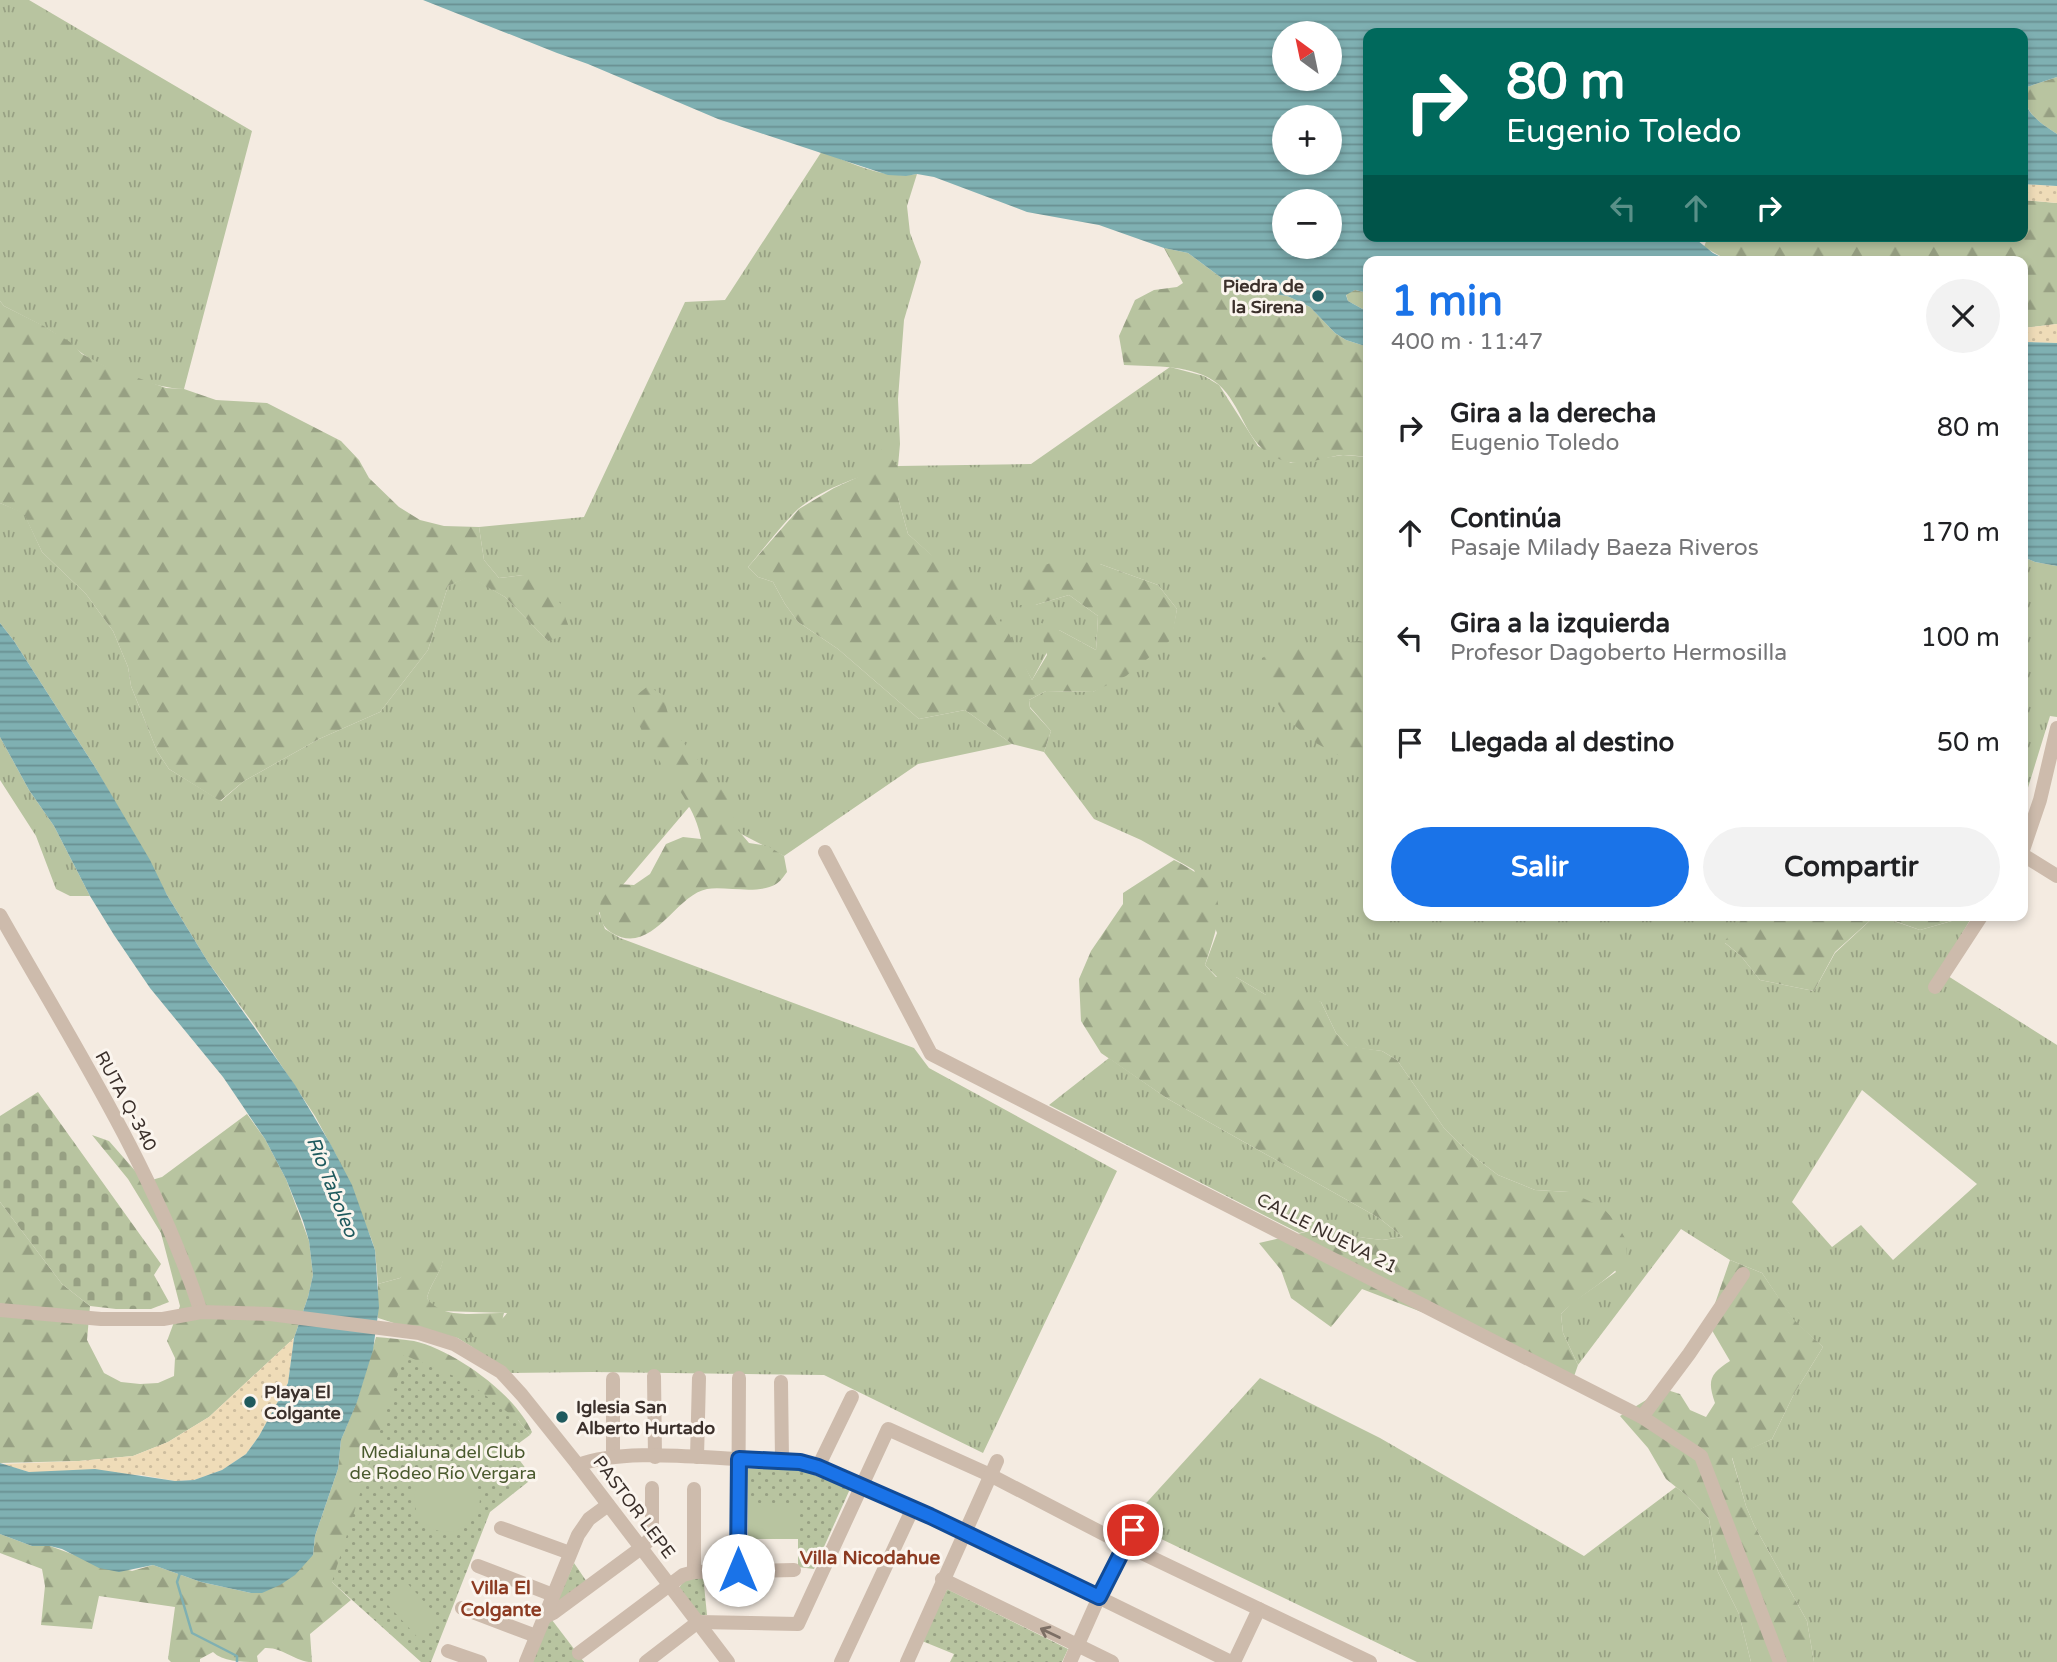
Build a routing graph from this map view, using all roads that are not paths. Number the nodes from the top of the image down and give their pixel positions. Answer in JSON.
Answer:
{"nodes":[{"id":1,"x":2057,"y":728,"type":"edge"},
{"id":2,"x":2028,"y":837,"type":"edge"},
{"id":3,"x":825,"y":852,"type":"dead end"},
{"id":4,"x":2028,"y":856,"type":"edge"},
{"id":5,"x":2057,"y":876,"type":"edge"},
{"id":6,"x":0,"y":915,"type":"edge"},
{"id":7,"x":1978,"y":921,"type":"edge"},
{"id":8,"x":1935,"y":987,"type":"dead end"},
{"id":9,"x":1743,"y":1274,"type":"dead end"},
{"id":10,"x":0,"y":1310,"type":"edge"},
{"id":11,"x":201,"y":1312,"type":"junction"},
{"id":12,"x":654,"y":1376,"type":"dead end"},
{"id":13,"x":699,"y":1378,"type":"dead end"},
{"id":14,"x":739,"y":1378,"type":"dead end"},
{"id":15,"x":613,"y":1379,"type":"dead end"},
{"id":16,"x":781,"y":1382,"type":"dead end"},
{"id":17,"x":852,"y":1397,"type":"dead end"},
{"id":18,"x":1642,"y":1417,"type":"junction"},
{"id":19,"x":613,"y":1457,"type":"junction"},
{"id":20,"x":655,"y":1457,"type":"junction"},
{"id":21,"x":697,"y":1457,"type":"junction"},
{"id":22,"x":739,"y":1459,"type":"junction"},
{"id":23,"x":782,"y":1460,"type":"junction"},
{"id":24,"x":997,"y":1461,"type":"dead end"},
{"id":25,"x":578,"y":1465,"type":"junction"},
{"id":26,"x":818,"y":1467,"type":"junction"},
{"id":27,"x":990,"y":1475,"type":"junction"},
{"id":28,"x":861,"y":1486,"type":"junction"},
{"id":29,"x":652,"y":1488,"type":"dead end"},
{"id":30,"x":694,"y":1489,"type":"dead end"},
{"id":31,"x":608,"y":1505,"type":"junction"},
{"id":32,"x":913,"y":1508,"type":"junction"},
{"id":33,"x":501,"y":1528,"type":"dead end"},
{"id":34,"x":1133,"y":1530,"type":"dead end"},
{"id":35,"x":965,"y":1532,"type":"junction"},
{"id":36,"x":1125,"y":1545,"type":"junction"},
{"id":37,"x":641,"y":1548,"type":"junction"},
{"id":38,"x":570,"y":1553,"type":"junction"},
{"id":39,"x":478,"y":1566,"type":"dead end"},
{"id":40,"x":738,"y":1570,"type":"junction"},
{"id":41,"x":794,"y":1570,"type":"dead end"},
{"id":42,"x":694,"y":1572,"type":"junction"},
{"id":43,"x":942,"y":1580,"type":"junction"},
{"id":44,"x":669,"y":1584,"type":"junction"},
{"id":45,"x":553,"y":1595,"type":"junction"},
{"id":46,"x":1099,"y":1597,"type":"junction"},
{"id":47,"x":462,"y":1608,"type":"dead end"},
{"id":48,"x":1259,"y":1609,"type":"junction"},
{"id":49,"x":543,"y":1618,"type":"junction"},
{"id":50,"x":698,"y":1622,"type":"junction"},
{"id":51,"x":536,"y":1636,"type":"junction"},
{"id":52,"x":1077,"y":1646,"type":"junction"},
{"id":53,"x":448,"y":1651,"type":"dead end"},
{"id":54,"x":579,"y":1653,"type":"dead end"},
{"id":55,"x":480,"y":1662,"type":"edge"},
{"id":56,"x":526,"y":1662,"type":"edge"},
{"id":57,"x":646,"y":1662,"type":"edge"},
{"id":58,"x":728,"y":1662,"type":"edge"},
{"id":59,"x":841,"y":1662,"type":"edge"},
{"id":60,"x":906,"y":1662,"type":"edge"},
{"id":61,"x":1070,"y":1662,"type":"edge"},
{"id":62,"x":1112,"y":1662,"type":"edge"},
{"id":63,"x":1232,"y":1662,"type":"edge"},
{"id":64,"x":1370,"y":1662,"type":"edge"},
{"id":65,"x":1780,"y":1662,"type":"edge"}],
"edges":[{"from":1,"to":2,"type":"street"},
{"from":3,"to":18,"type":"street","name":"CALLE NUEVA 21"},
{"from":4,"to":5,"type":"street"},
{"from":6,"to":11,"type":"street","name":"RUTA Q-340"},
{"from":7,"to":8,"type":"street"},
{"from":9,"to":18,"type":"street"},
{"from":10,"to":11,"type":"street","name":"PASTOR LEPE"},
{"from":11,"to":25,"type":"street","name":"PASTOR LEPE"},
{"from":12,"to":20,"type":"street"},
{"from":13,"to":21,"type":"street"},
{"from":14,"to":22,"type":"street"},
{"from":15,"to":19,"type":"street"},
{"from":16,"to":23,"type":"street"},
{"from":17,"to":26,"type":"street"},
{"from":18,"to":65,"type":"street","name":"CALLE NUEVA 21"},
{"from":19,"to":20,"type":"street"},
{"from":19,"to":25,"type":"street"},
{"from":20,"to":21,"type":"street"},
{"from":21,"to":22,"type":"street"},
{"from":22,"to":23,"type":"street"},
{"from":22,"to":40,"type":"street"},
{"from":23,"to":26,"type":"street"},
{"from":24,"to":27,"type":"street"},
{"from":25,"to":31,"type":"street","name":"PASTOR LEPE"},
{"from":26,"to":28,"type":"street"},
{"from":27,"to":28,"type":"street"},
{"from":27,"to":35,"type":"street"},
{"from":27,"to":36,"type":"street"},
{"from":28,"to":32,"type":"street"},
{"from":28,"to":50,"type":"street"},
{"from":29,"to":37,"type":"street"},
{"from":30,"to":42,"type":"street"},
{"from":31,"to":37,"type":"street","name":"PASTOR LEPE"},
{"from":31,"to":38,"type":"street"},
{"from":32,"to":35,"type":"street"},
{"from":32,"to":59,"type":"street"},
{"from":33,"to":38,"type":"street"},
{"from":34,"to":36,"type":"street"},
{"from":35,"to":43,"type":"street"},
{"from":35,"to":46,"type":"street"},
{"from":36,"to":46,"type":"street"},
{"from":36,"to":48,"type":"street"},
{"from":37,"to":44,"type":"street","name":"PASTOR LEPE"},
{"from":37,"to":49,"type":"street"},
{"from":38,"to":45,"type":"street"},
{"from":39,"to":45,"type":"street"},
{"from":40,"to":41,"type":"street"},
{"from":40,"to":42,"type":"street"},
{"from":42,"to":44,"type":"street"},
{"from":52,"to":43,"type":"street","one_way":true},
{"from":43,"to":60,"type":"street"},
{"from":44,"to":50,"type":"street","name":"PASTOR LEPE"},
{"from":44,"to":54,"type":"street"},
{"from":45,"to":49,"type":"street"},
{"from":46,"to":52,"type":"street"},
{"from":46,"to":63,"type":"street"},
{"from":47,"to":51,"type":"street"},
{"from":48,"to":63,"type":"street"},
{"from":48,"to":64,"type":"street"},
{"from":49,"to":51,"type":"street"},
{"from":50,"to":57,"type":"street"},
{"from":50,"to":58,"type":"street","name":"PASTOR LEPE"},
{"from":51,"to":56,"type":"street"},
{"from":52,"to":61,"type":"street"},
{"from":52,"to":62,"type":"street"},
{"from":53,"to":55,"type":"street"}]}
